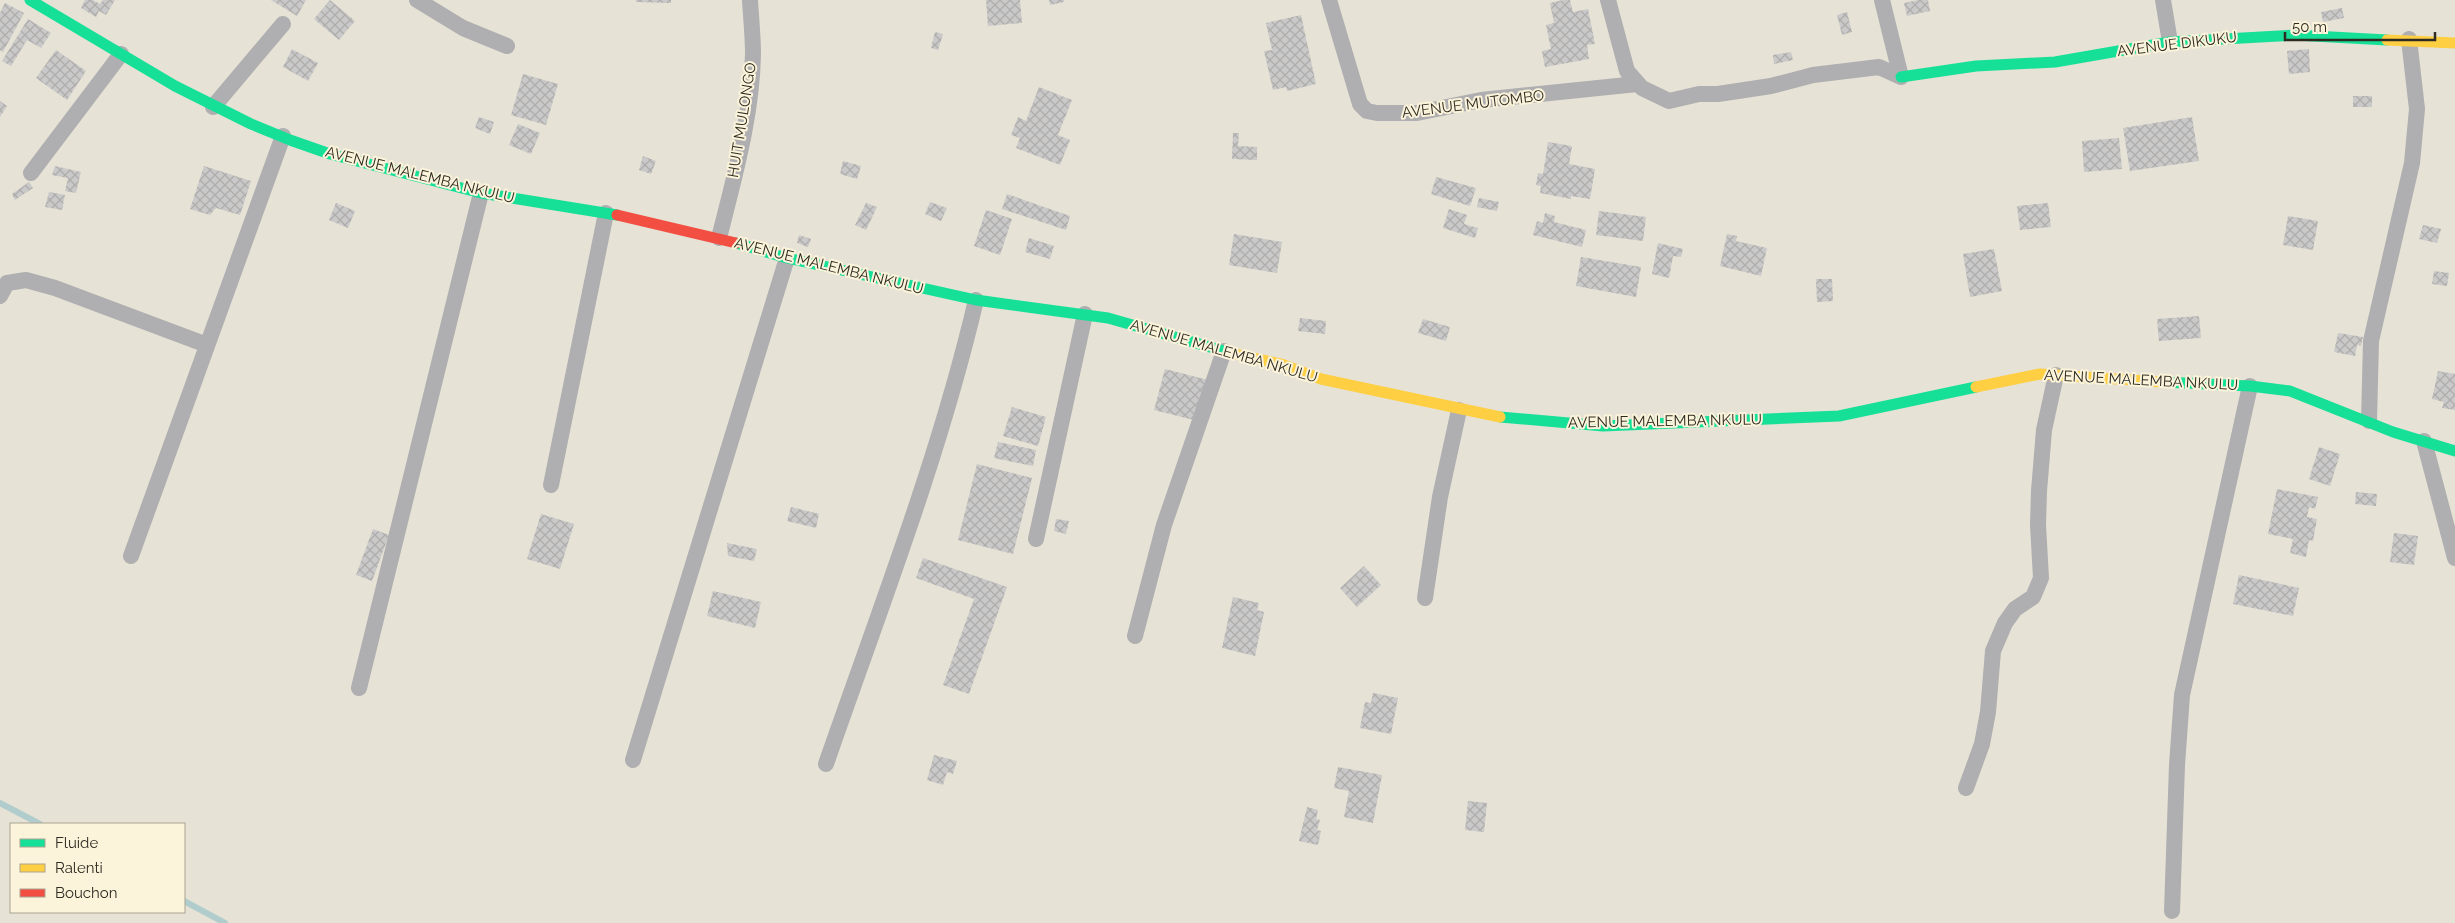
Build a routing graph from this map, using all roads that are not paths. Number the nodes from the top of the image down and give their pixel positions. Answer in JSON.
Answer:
{"nodes":[{"id":1,"x":30,"y":0,"type":"edge"},
{"id":2,"x":417,"y":0,"type":"edge"},
{"id":3,"x":750,"y":0,"type":"edge"},
{"id":4,"x":1329,"y":0,"type":"edge"},
{"id":5,"x":1608,"y":0,"type":"edge"},
{"id":6,"x":1882,"y":0,"type":"edge"},
{"id":7,"x":2163,"y":0,"type":"edge"},
{"id":8,"x":283,"y":24,"type":"dead end"},
{"id":9,"x":2409,"y":39,"type":"junction"},
{"id":10,"x":2170,"y":42,"type":"junction"},
{"id":11,"x":2455,"y":43,"type":"edge"},
{"id":12,"x":507,"y":46,"type":"dead end"},
{"id":13,"x":121,"y":54,"type":"junction"},
{"id":14,"x":1901,"y":77,"type":"junction"},
{"id":15,"x":1637,"y":84,"type":"junction"},
{"id":16,"x":213,"y":107,"type":"junction"},
{"id":17,"x":283,"y":136,"type":"junction"},
{"id":18,"x":31,"y":173,"type":"dead end"},
{"id":19,"x":481,"y":193,"type":"junction"},
{"id":20,"x":606,"y":214,"type":"junction"},
{"id":21,"x":719,"y":238,"type":"junction"},
{"id":22,"x":787,"y":258,"type":"junction"},
{"id":23,"x":0,"y":296,"type":"edge"},
{"id":24,"x":976,"y":300,"type":"junction"},
{"id":25,"x":1085,"y":314,"type":"junction"},
{"id":26,"x":207,"y":345,"type":"junction"},
{"id":27,"x":1224,"y":351,"type":"junction"},
{"id":28,"x":2056,"y":375,"type":"junction"},
{"id":29,"x":2250,"y":386,"type":"junction"},
{"id":30,"x":1459,"y":410,"type":"junction"},
{"id":31,"x":2369,"y":421,"type":"junction"},
{"id":32,"x":2424,"y":440,"type":"junction"},
{"id":33,"x":2455,"y":452,"type":"edge"},
{"id":34,"x":551,"y":485,"type":"dead end"},
{"id":35,"x":1036,"y":539,"type":"dead end"},
{"id":36,"x":131,"y":556,"type":"dead end"},
{"id":37,"x":2455,"y":558,"type":"edge"},
{"id":38,"x":1425,"y":598,"type":"dead end"},
{"id":39,"x":1135,"y":636,"type":"dead end"},
{"id":40,"x":359,"y":688,"type":"dead end"},
{"id":41,"x":633,"y":760,"type":"dead end"},
{"id":42,"x":826,"y":764,"type":"dead end"},
{"id":43,"x":1966,"y":788,"type":"dead end"},
{"id":44,"x":2172,"y":911,"type":"dead end"}],
"edges":[{"from":1,"to":13,"type":"street","name":"AVENUE MALEMBA NKULU"},
{"from":2,"to":12,"type":"street"},
{"from":3,"to":21,"type":"street","name":"HUIT MULONGO"},
{"from":4,"to":15,"type":"street","name":"AVENUE MUTOMBO"},
{"from":5,"to":15,"type":"street"},
{"from":6,"to":14,"type":"street"},
{"from":7,"to":10,"type":"street"},
{"from":8,"to":16,"type":"street"},
{"from":9,"to":10,"type":"street","name":"AVENUE DIKUKU"},
{"from":9,"to":11,"type":"street","name":"AVENUE DIKUKU"},
{"from":9,"to":31,"type":"street"},
{"from":10,"to":14,"type":"street","name":"AVENUE DIKUKU"},
{"from":13,"to":16,"type":"street","name":"AVENUE MALEMBA NKULU"},
{"from":13,"to":18,"type":"street"},
{"from":14,"to":15,"type":"street"},
{"from":16,"to":17,"type":"street","name":"AVENUE MALEMBA NKULU"},
{"from":17,"to":19,"type":"street","name":"AVENUE MALEMBA NKULU"},
{"from":17,"to":26,"type":"street"},
{"from":19,"to":20,"type":"street","name":"AVENUE MALEMBA NKULU"},
{"from":19,"to":40,"type":"street"},
{"from":20,"to":21,"type":"street","name":"AVENUE MALEMBA NKULU"},
{"from":20,"to":34,"type":"street"},
{"from":21,"to":22,"type":"street","name":"AVENUE MALEMBA NKULU"},
{"from":22,"to":24,"type":"street","name":"AVENUE MALEMBA NKULU"},
{"from":22,"to":41,"type":"street"},
{"from":23,"to":26,"type":"street"},
{"from":24,"to":25,"type":"street","name":"AVENUE MALEMBA NKULU"},
{"from":24,"to":42,"type":"street"},
{"from":25,"to":27,"type":"street","name":"AVENUE MALEMBA NKULU"},
{"from":25,"to":35,"type":"street"},
{"from":26,"to":36,"type":"street"},
{"from":27,"to":30,"type":"street","name":"AVENUE MALEMBA NKULU"},
{"from":27,"to":39,"type":"street"},
{"from":28,"to":29,"type":"street","name":"AVENUE MALEMBA NKULU"},
{"from":28,"to":30,"type":"street","name":"AVENUE MALEMBA NKULU"},
{"from":28,"to":43,"type":"street"},
{"from":29,"to":31,"type":"street","name":"AVENUE MALEMBA NKULU"},
{"from":29,"to":44,"type":"street"},
{"from":30,"to":38,"type":"street"},
{"from":31,"to":32,"type":"street","name":"AVENUE MALEMBA NKULU"},
{"from":32,"to":33,"type":"street","name":"AVENUE MALEMBA NKULU"},
{"from":32,"to":37,"type":"street"}]}
